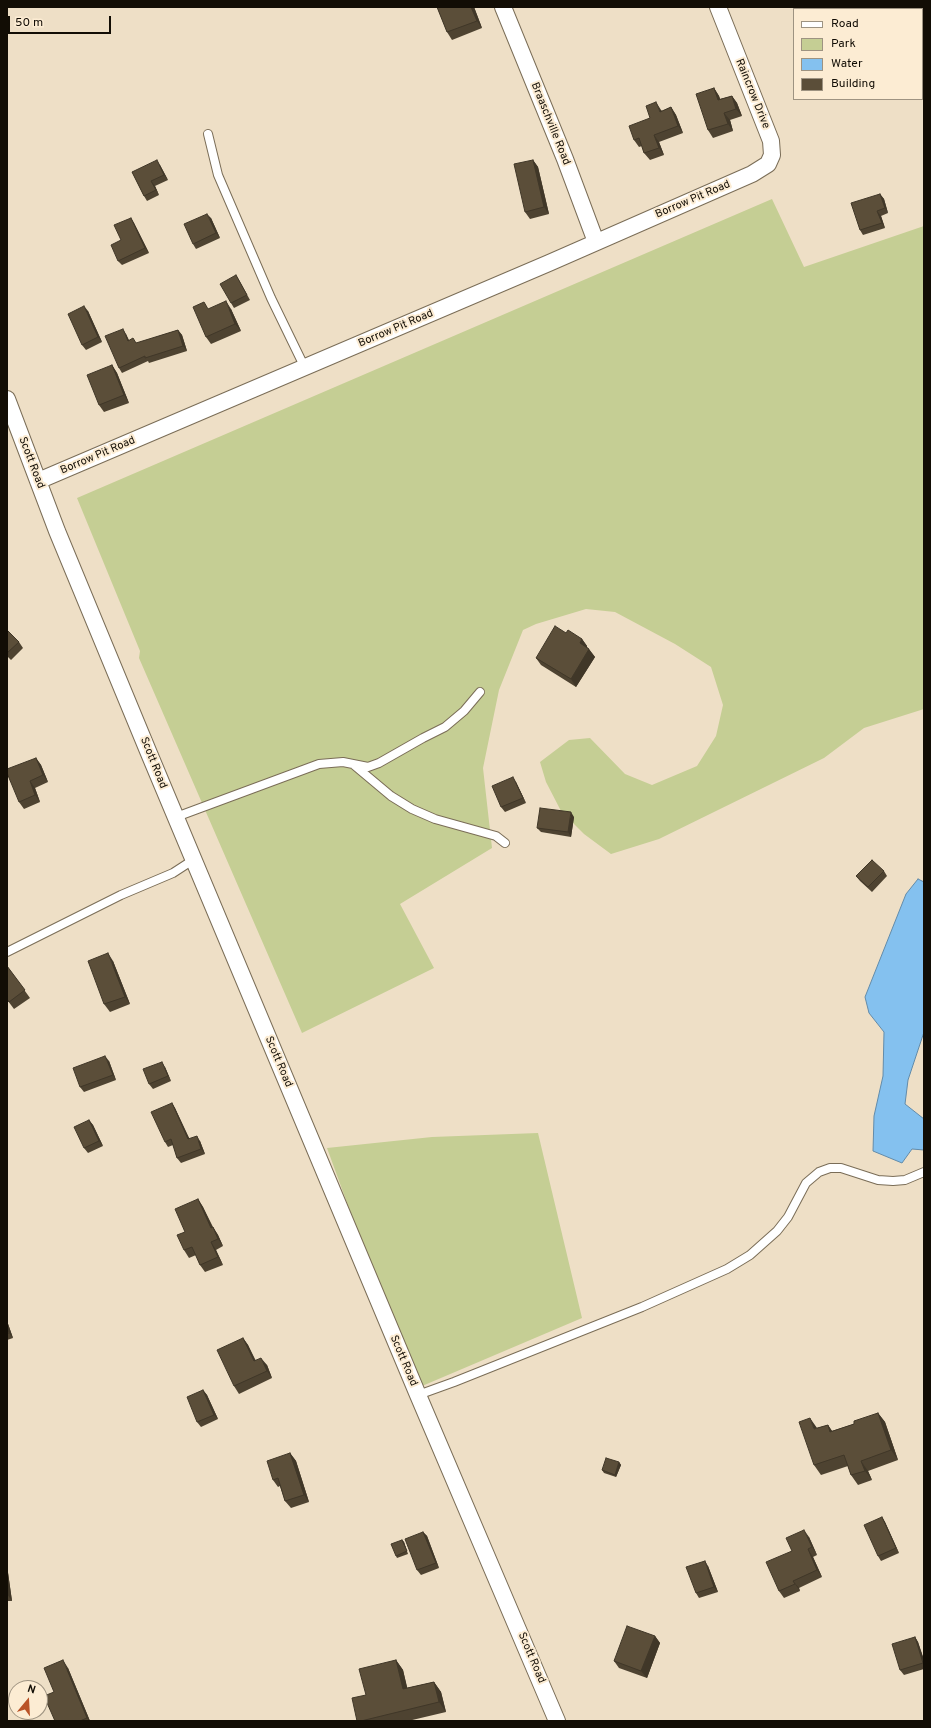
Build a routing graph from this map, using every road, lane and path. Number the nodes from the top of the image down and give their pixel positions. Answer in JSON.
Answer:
{"nodes":[{"id":1,"x":503,"y":7,"type":"edge"},
{"id":2,"x":718,"y":7,"type":"edge"},
{"id":3,"x":208,"y":134,"type":"dead end"},
{"id":4,"x":752,"y":174,"type":"joint"},
{"id":5,"x":596,"y":242,"type":"junction"},
{"id":6,"x":305,"y":368,"type":"junction"},
{"id":7,"x":7,"y":399,"type":"edge"},
{"id":8,"x":38,"y":481,"type":"junction"},
{"id":9,"x":480,"y":692,"type":"dead end"},
{"id":10,"x":353,"y":765,"type":"junction"},
{"id":11,"x":176,"y":817,"type":"junction"},
{"id":12,"x":505,"y":843,"type":"dead end"},
{"id":13,"x":193,"y":860,"type":"junction"},
{"id":14,"x":7,"y":952,"type":"edge"},
{"id":15,"x":924,"y":1172,"type":"edge"},
{"id":16,"x":418,"y":1395,"type":"junction"},
{"id":17,"x":557,"y":1721,"type":"edge"}],
"edges":[{"from":1,"to":5,"type":"street","name":"Braaschville Road"},
{"from":2,"to":4,"type":"street","name":"Raincrow Drive"},
{"from":3,"to":6,"type":"lane"},
{"from":4,"to":5,"type":"street","name":"Borrow Pit Road"},
{"from":5,"to":6,"type":"street","name":"Borrow Pit Road"},
{"from":6,"to":8,"type":"street","name":"Borrow Pit Road"},
{"from":7,"to":8,"type":"street","name":"Scott Road"},
{"from":8,"to":11,"type":"street","name":"Scott Road"},
{"from":9,"to":10,"type":"lane"},
{"from":10,"to":11,"type":"lane"},
{"from":10,"to":12,"type":"lane"},
{"from":11,"to":13,"type":"street","name":"Scott Road"},
{"from":13,"to":14,"type":"lane"},
{"from":13,"to":16,"type":"street","name":"Scott Road"},
{"from":15,"to":16,"type":"lane"},
{"from":16,"to":17,"type":"street","name":"Scott Road"}]}
